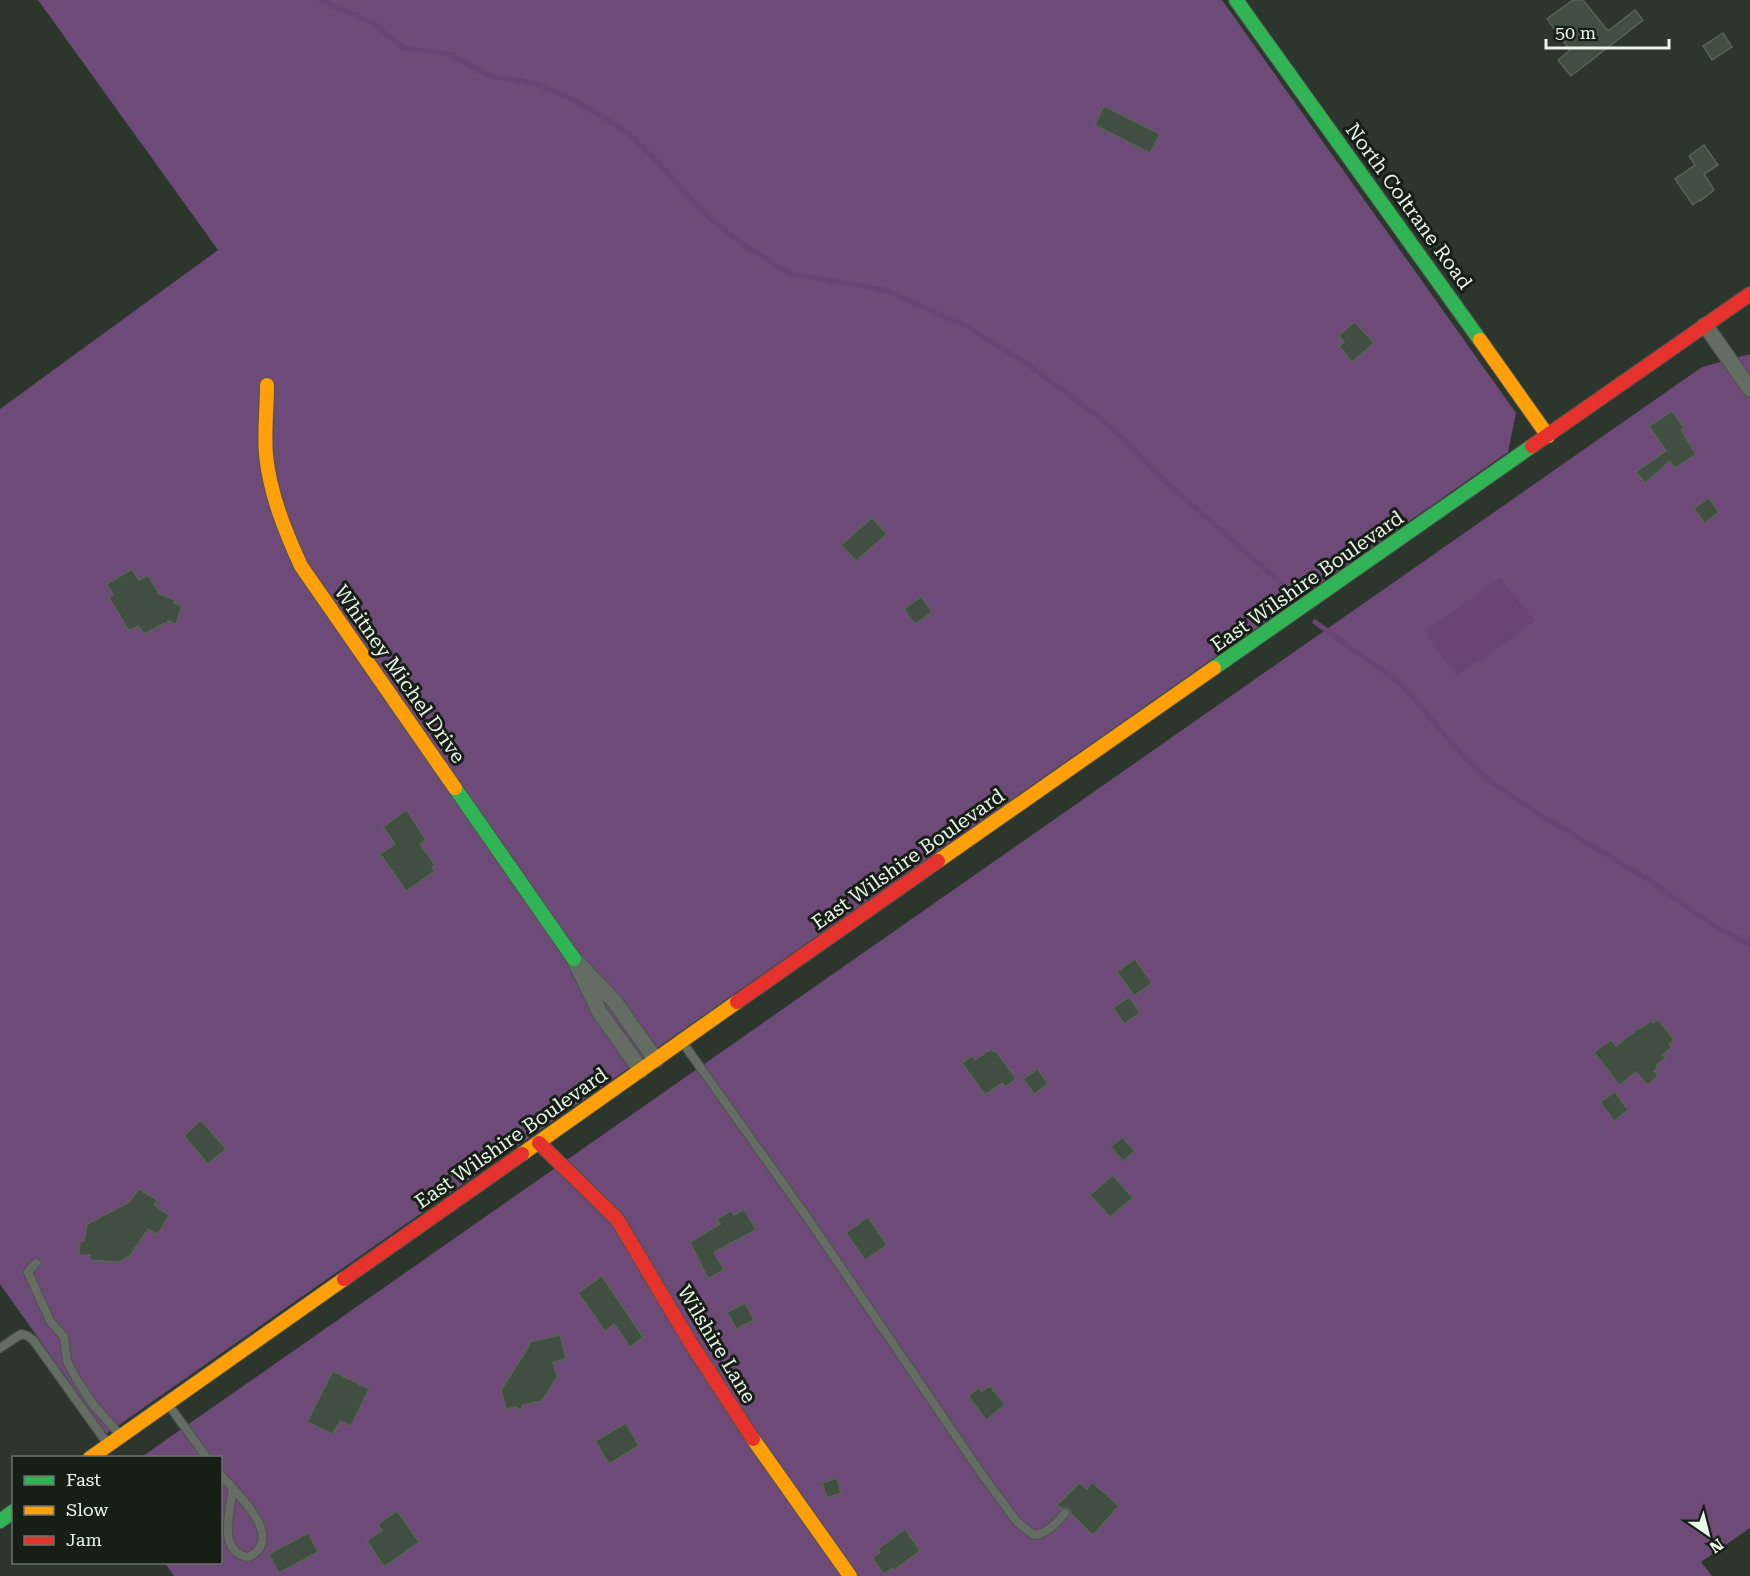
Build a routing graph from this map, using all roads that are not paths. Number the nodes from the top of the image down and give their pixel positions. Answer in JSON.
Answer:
{"nodes":[{"id":1,"x":1236,"y":0,"type":"edge"},
{"id":2,"x":1750,"y":294,"type":"edge"},
{"id":3,"x":1705,"y":325,"type":"junction"},
{"id":4,"x":267,"y":385,"type":"dead end"},
{"id":5,"x":1750,"y":389,"type":"edge"},
{"id":6,"x":1548,"y":436,"type":"junction"},
{"id":7,"x":574,"y":959,"type":"junction"},
{"id":8,"x":682,"y":1042,"type":"junction"},
{"id":9,"x":656,"y":1060,"type":"junction"},
{"id":10,"x":641,"y":1070,"type":"junction"},
{"id":11,"x":539,"y":1143,"type":"junction"},
{"id":12,"x":36,"y":1263,"type":"dead end"},
{"id":13,"x":0,"y":1348,"type":"edge"},
{"id":14,"x":167,"y":1403,"type":"junction"},
{"id":15,"x":121,"y":1436,"type":"junction"},
{"id":16,"x":108,"y":1445,"type":"junction"},
{"id":17,"x":93,"y":1456,"type":"edge"},
{"id":18,"x":206,"y":1456,"type":"edge"},
{"id":19,"x":222,"y":1476,"type":"edge"},
{"id":20,"x":232,"y":1489,"type":"junction"},
{"id":21,"x":1065,"y":1513,"type":"dead end"},
{"id":22,"x":850,"y":1576,"type":"edge"}],
"edges":[{"from":1,"to":6,"type":"street","name":"North Coltrane Road"},
{"from":2,"to":3,"type":"street","name":"East Wilshire Boulevard"},
{"from":3,"to":5,"type":"street"},
{"from":3,"to":6,"type":"street","name":"East Wilshire Boulevard"},
{"from":4,"to":7,"type":"street","name":"Whitney Michel Drive"},
{"from":6,"to":8,"type":"street","name":"East Wilshire Boulevard"},
{"from":7,"to":9,"type":"street","name":"Whitney Michel Drive"},
{"from":7,"to":10,"type":"street","name":"Whitney Michel Drive"},
{"from":8,"to":9,"type":"street","name":"East Wilshire Boulevard"},
{"from":8,"to":21,"type":"lane"},
{"from":9,"to":10,"type":"street","name":"East Wilshire Boulevard"},
{"from":10,"to":11,"type":"street","name":"East Wilshire Boulevard"},
{"from":11,"to":14,"type":"street","name":"East Wilshire Boulevard"},
{"from":11,"to":22,"type":"street","name":"Wilshire Lane"},
{"from":12,"to":15,"type":"lane"},
{"from":13,"to":16,"type":"lane"},
{"from":14,"to":15,"type":"street","name":"East Wilshire Boulevard"},
{"from":14,"to":18,"type":"lane"},
{"from":15,"to":16,"type":"street","name":"East Wilshire Boulevard"},
{"from":16,"to":17,"type":"street","name":"East Wilshire Boulevard"},
{"from":19,"to":20,"type":"lane"},
{"from":20,"to":20,"type":"lane"}]}
